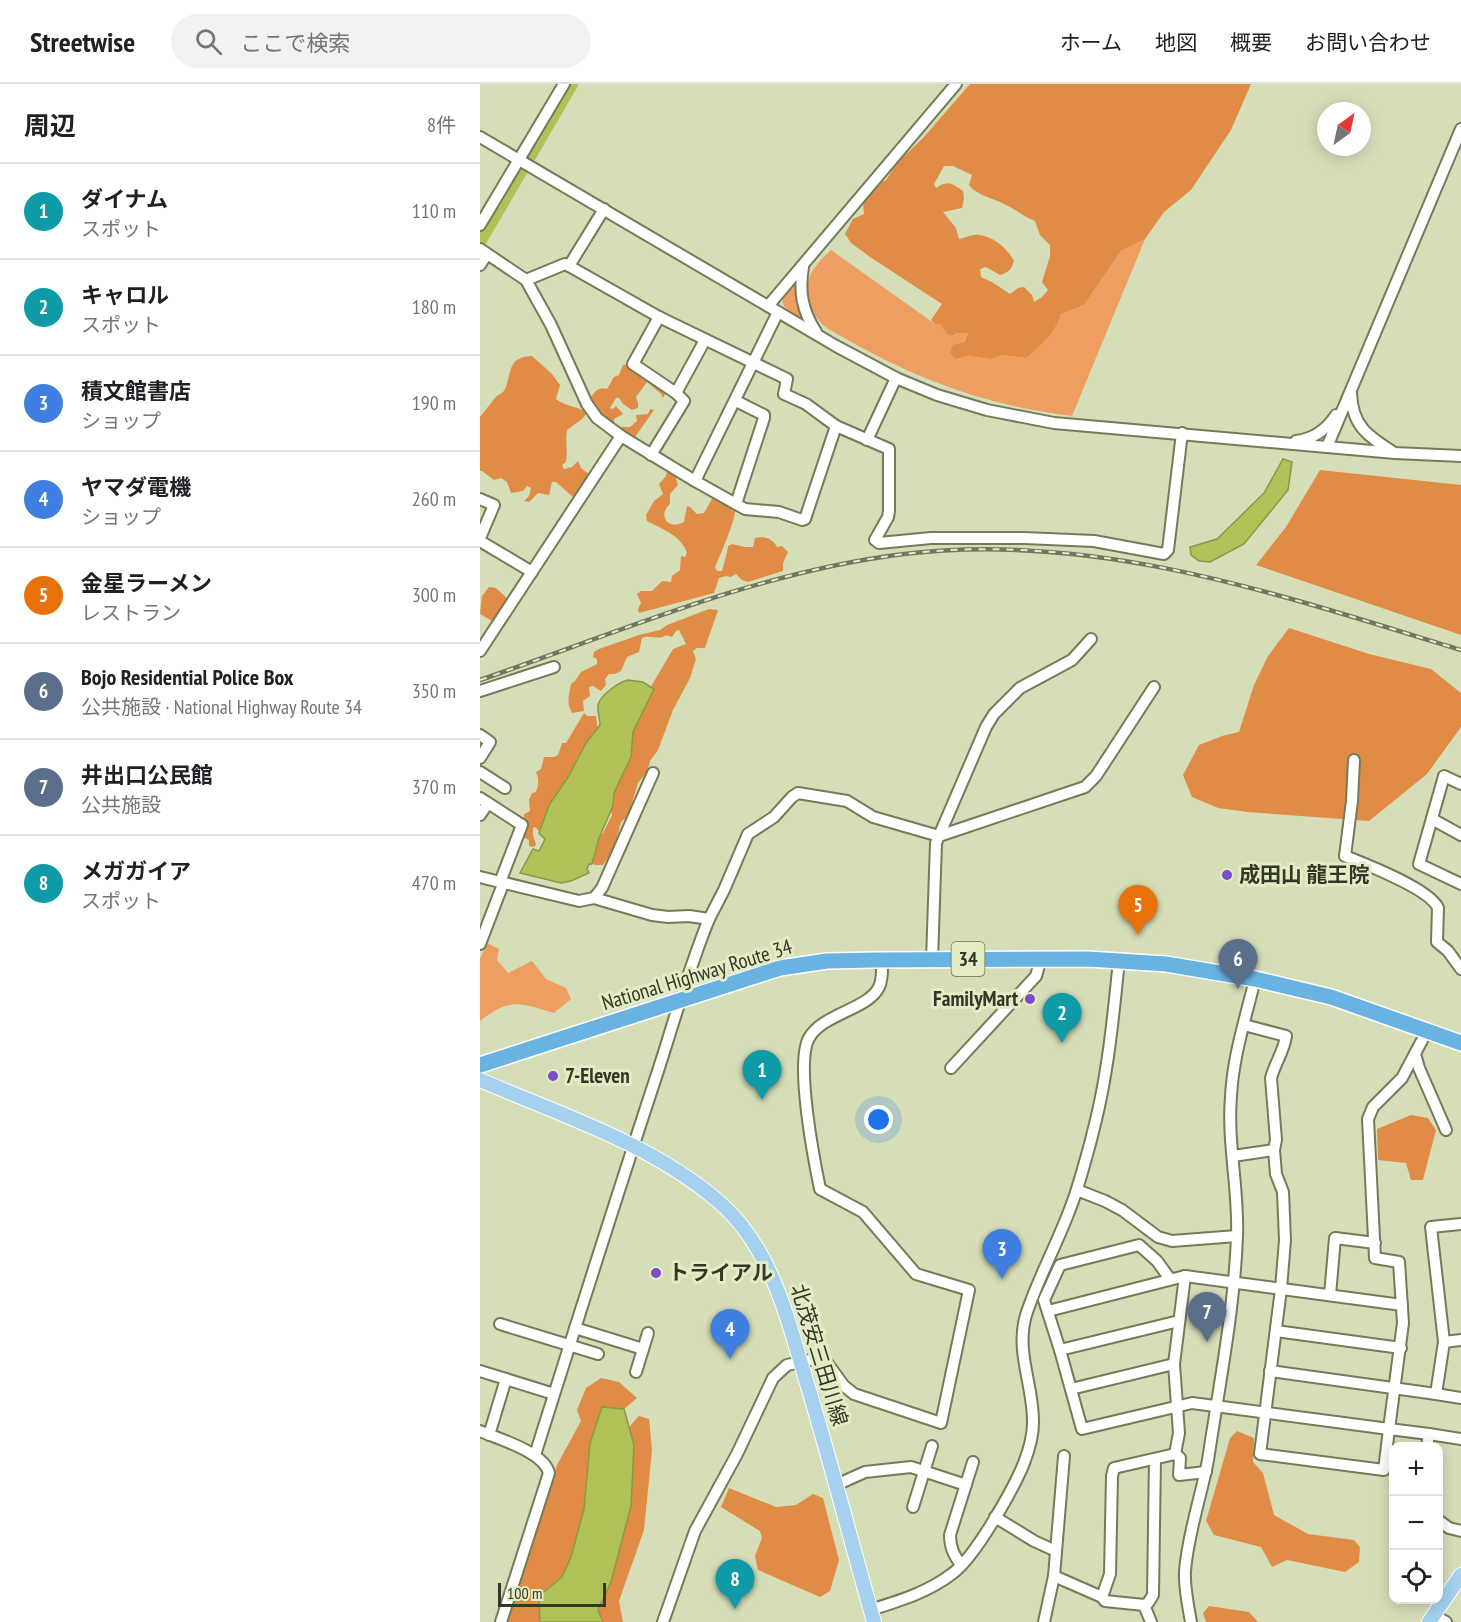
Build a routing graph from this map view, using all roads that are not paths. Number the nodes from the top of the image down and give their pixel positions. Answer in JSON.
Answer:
{"nodes":[{"id":1,"x":564,"y":84,"type":"edge"},
{"id":2,"x":956,"y":84,"type":"edge"},
{"id":3,"x":1461,"y":129,"type":"edge"},
{"id":4,"x":480,"y":137,"type":"edge"},
{"id":5,"x":518,"y":160,"type":"junction"},
{"id":6,"x":604,"y":209,"type":"junction"},
{"id":7,"x":480,"y":225,"type":"edge"},
{"id":8,"x":483,"y":252,"type":"edge"},
{"id":9,"x":480,"y":265,"type":"edge"},
{"id":10,"x":569,"y":266,"type":"junction"},
{"id":11,"x":803,"y":267,"type":"junction"},
{"id":12,"x":526,"y":280,"type":"junction"},
{"id":13,"x":768,"y":306,"type":"junction"},
{"id":14,"x":778,"y":312,"type":"junction"},
{"id":15,"x":658,"y":317,"type":"junction"},
{"id":16,"x":818,"y":335,"type":"junction"},
{"id":17,"x":705,"y":340,"type":"junction"},
{"id":18,"x":753,"y":364,"type":"junction"},
{"id":19,"x":896,"y":378,"type":"junction"},
{"id":20,"x":1351,"y":390,"type":"junction"},
{"id":21,"x":676,"y":393,"type":"junction"},
{"id":22,"x":1346,"y":400,"type":"junction"},
{"id":23,"x":736,"y":402,"type":"junction"},
{"id":24,"x":836,"y":426,"type":"junction"},
{"id":25,"x":1182,"y":434,"type":"junction"},
{"id":26,"x":621,"y":436,"type":"junction"},
{"id":27,"x":867,"y":440,"type":"junction"},
{"id":28,"x":1287,"y":443,"type":"junction"},
{"id":29,"x":1327,"y":447,"type":"junction"},
{"id":30,"x":1395,"y":453,"type":"junction"},
{"id":31,"x":651,"y":455,"type":"junction"},
{"id":32,"x":1461,"y":456,"type":"edge"},
{"id":33,"x":695,"y":481,"type":"junction"},
{"id":34,"x":480,"y":499,"type":"edge"},
{"id":35,"x":736,"y":504,"type":"junction"},
{"id":36,"x":481,"y":543,"type":"edge"},
{"id":37,"x":532,"y":572,"type":"junction"},
{"id":38,"x":1090,"y":639,"type":"dead end"},
{"id":39,"x":480,"y":651,"type":"edge"},
{"id":40,"x":554,"y":667,"type":"dead end"},
{"id":41,"x":1154,"y":687,"type":"dead end"},
{"id":42,"x":480,"y":691,"type":"edge"},
{"id":43,"x":480,"y":735,"type":"edge"},
{"id":44,"x":480,"y":758,"type":"edge"},
{"id":45,"x":1354,"y":760,"type":"dead end"},
{"id":46,"x":480,"y":771,"type":"edge"},
{"id":47,"x":653,"y":773,"type":"dead end"},
{"id":48,"x":1461,"y":784,"type":"edge"},
{"id":49,"x":505,"y":788,"type":"dead end"},
{"id":50,"x":484,"y":801,"type":"edge"},
{"id":51,"x":480,"y":815,"type":"edge"},
{"id":52,"x":1432,"y":819,"type":"junction"},
{"id":53,"x":1461,"y":835,"type":"edge"},
{"id":54,"x":939,"y":836,"type":"junction"},
{"id":55,"x":480,"y":878,"type":"edge"},
{"id":56,"x":503,"y":884,"type":"junction"},
{"id":57,"x":1461,"y":884,"type":"edge"},
{"id":58,"x":594,"y":898,"type":"junction"},
{"id":59,"x":709,"y":919,"type":"junction"},
{"id":60,"x":480,"y":944,"type":"edge"},
{"id":61,"x":1041,"y":959,"type":"junction"},
{"id":62,"x":882,"y":960,"type":"junction"},
{"id":63,"x":932,"y":960,"type":"junction"},
{"id":64,"x":1119,"y":961,"type":"junction"},
{"id":65,"x":1461,"y":969,"type":"edge"},
{"id":66,"x":1255,"y":979,"type":"junction"},
{"id":67,"x":682,"y":999,"type":"junction"},
{"id":68,"x":1244,"y":1025,"type":"junction"},
{"id":69,"x":1427,"y":1031,"type":"junction"},
{"id":70,"x":1461,"y":1043,"type":"edge"},
{"id":71,"x":1415,"y":1054,"type":"junction"},
{"id":72,"x":480,"y":1065,"type":"edge"},
{"id":73,"x":951,"y":1068,"type":"dead end"},
{"id":74,"x":480,"y":1080,"type":"edge"},
{"id":75,"x":1446,"y":1130,"type":"dead end"},
{"id":76,"x":633,"y":1146,"type":"junction"},
{"id":77,"x":1274,"y":1150,"type":"junction"},
{"id":78,"x":1233,"y":1156,"type":"junction"},
{"id":79,"x":1077,"y":1190,"type":"junction"},
{"id":80,"x":1461,"y":1224,"type":"edge"},
{"id":81,"x":1237,"y":1236,"type":"junction"},
{"id":82,"x":1375,"y":1243,"type":"junction"},
{"id":83,"x":1185,"y":1276,"type":"junction"},
{"id":84,"x":1170,"y":1279,"type":"junction"},
{"id":85,"x":1234,"y":1283,"type":"junction"},
{"id":86,"x":1281,"y":1289,"type":"junction"},
{"id":87,"x":1330,"y":1295,"type":"junction"},
{"id":88,"x":1402,"y":1305,"type":"junction"},
{"id":89,"x":1048,"y":1311,"type":"junction"},
{"id":90,"x":1179,"y":1320,"type":"junction"},
{"id":91,"x":500,"y":1324,"type":"dead end"},
{"id":92,"x":575,"y":1328,"type":"junction"},
{"id":93,"x":1276,"y":1331,"type":"junction"},
{"id":94,"x":648,"y":1333,"type":"dead end"},
{"id":95,"x":1461,"y":1340,"type":"edge"},
{"id":96,"x":1443,"y":1342,"type":"junction"},
{"id":97,"x":570,"y":1346,"type":"junction"},
{"id":98,"x":1401,"y":1348,"type":"junction"},
{"id":99,"x":643,"y":1349,"type":"junction"},
{"id":100,"x":1060,"y":1350,"type":"junction"},
{"id":101,"x":598,"y":1354,"type":"dead end"},
{"id":102,"x":801,"y":1363,"type":"junction"},
{"id":103,"x":1174,"y":1364,"type":"junction"},
{"id":104,"x":480,"y":1371,"type":"edge"},
{"id":105,"x":1270,"y":1371,"type":"junction"},
{"id":106,"x":636,"y":1372,"type":"dead end"},
{"id":107,"x":506,"y":1379,"type":"junction"},
{"id":108,"x":1071,"y":1389,"type":"junction"},
{"id":109,"x":1395,"y":1389,"type":"junction"},
{"id":110,"x":554,"y":1394,"type":"junction"},
{"id":111,"x":1436,"y":1394,"type":"junction"},
{"id":112,"x":1461,"y":1398,"type":"edge"},
{"id":113,"x":1176,"y":1405,"type":"junction"},
{"id":114,"x":1216,"y":1405,"type":"junction"},
{"id":115,"x":1264,"y":1412,"type":"junction"},
{"id":116,"x":1389,"y":1429,"type":"junction"},
{"id":117,"x":484,"y":1433,"type":"edge"},
{"id":118,"x":1430,"y":1434,"type":"junction"},
{"id":119,"x":1461,"y":1439,"type":"edge"},
{"id":120,"x":1428,"y":1442,"type":"edge"},
{"id":121,"x":932,"y":1446,"type":"dead end"},
{"id":122,"x":535,"y":1455,"type":"junction"},
{"id":123,"x":1175,"y":1455,"type":"junction"},
{"id":124,"x":1064,"y":1456,"type":"dead end"},
{"id":125,"x":1155,"y":1459,"type":"junction"},
{"id":126,"x":974,"y":1462,"type":"dead end"},
{"id":127,"x":924,"y":1472,"type":"junction"},
{"id":128,"x":1206,"y":1472,"type":"junction"},
{"id":129,"x":836,"y":1485,"type":"junction"},
{"id":130,"x":966,"y":1485,"type":"junction"},
{"id":131,"x":913,"y":1507,"type":"dead end"},
{"id":132,"x":995,"y":1517,"type":"junction"},
{"id":133,"x":1443,"y":1524,"type":"edge"},
{"id":134,"x":1461,"y":1531,"type":"edge"},
{"id":135,"x":1056,"y":1551,"type":"junction"},
{"id":136,"x":961,"y":1565,"type":"junction"},
{"id":137,"x":1461,"y":1575,"type":"edge"},
{"id":138,"x":1054,"y":1576,"type":"junction"},
{"id":139,"x":1102,"y":1597,"type":"junction"},
{"id":140,"x":1144,"y":1605,"type":"junction"},
{"id":141,"x":872,"y":1616,"type":"edge"},
{"id":142,"x":1431,"y":1618,"type":"edge"},
{"id":143,"x":501,"y":1622,"type":"edge"},
{"id":144,"x":663,"y":1622,"type":"edge"},
{"id":145,"x":1044,"y":1622,"type":"edge"},
{"id":146,"x":1151,"y":1622,"type":"edge"},
{"id":147,"x":1191,"y":1622,"type":"edge"},
{"id":148,"x":1446,"y":1622,"type":"edge"}],
"edges":[{"from":1,"to":5,"type":"street"},
{"from":2,"to":11,"type":"street"},
{"from":3,"to":20,"type":"street"},
{"from":4,"to":5,"type":"street"},
{"from":5,"to":6,"type":"street"},
{"from":5,"to":7,"type":"street"},
{"from":6,"to":10,"type":"street"},
{"from":6,"to":13,"type":"street"},
{"from":8,"to":9,"type":"street"},
{"from":8,"to":12,"type":"street"},
{"from":10,"to":12,"type":"street"},
{"from":10,"to":15,"type":"street"},
{"from":11,"to":13,"type":"street"},
{"from":11,"to":16,"type":"street"},
{"from":12,"to":26,"type":"street"},
{"from":13,"to":14,"type":"street"},
{"from":14,"to":16,"type":"street"},
{"from":14,"to":18,"type":"street"},
{"from":15,"to":17,"type":"street"},
{"from":15,"to":21,"type":"street"},
{"from":16,"to":19,"type":"street"},
{"from":17,"to":18,"type":"street"},
{"from":17,"to":21,"type":"street"},
{"from":18,"to":23,"type":"street"},
{"from":18,"to":24,"type":"street"},
{"from":19,"to":25,"type":"street"},
{"from":19,"to":27,"type":"street"},
{"from":20,"to":22,"type":"street"},
{"from":20,"to":30,"type":"street"},
{"from":21,"to":31,"type":"street"},
{"from":22,"to":28,"type":"street"},
{"from":22,"to":29,"type":"street"},
{"from":23,"to":33,"type":"street"},
{"from":23,"to":35,"type":"street"},
{"from":24,"to":27,"type":"street"},
{"from":24,"to":35,"type":"street"},
{"from":25,"to":27,"type":"street"},
{"from":25,"to":28,"type":"street"},
{"from":26,"to":31,"type":"street"},
{"from":26,"to":37,"type":"street"},
{"from":28,"to":29,"type":"street"},
{"from":29,"to":30,"type":"street"},
{"from":30,"to":32,"type":"street"},
{"from":31,"to":33,"type":"street"},
{"from":33,"to":35,"type":"street"},
{"from":34,"to":36,"type":"street"},
{"from":36,"to":37,"type":"street"},
{"from":37,"to":39,"type":"street"},
{"from":38,"to":54,"type":"street"},
{"from":40,"to":42,"type":"street"},
{"from":41,"to":54,"type":"street"},
{"from":43,"to":44,"type":"street"},
{"from":45,"to":65,"type":"street"},
{"from":46,"to":49,"type":"street"},
{"from":47,"to":58,"type":"street"},
{"from":48,"to":52,"type":"street"},
{"from":50,"to":51,"type":"street"},
{"from":50,"to":56,"type":"street"},
{"from":52,"to":53,"type":"street"},
{"from":52,"to":57,"type":"street"},
{"from":54,"to":59,"type":"street"},
{"from":54,"to":63,"type":"street"},
{"from":55,"to":56,"type":"street"},
{"from":56,"to":58,"type":"street"},
{"from":56,"to":60,"type":"street"},
{"from":58,"to":59,"type":"street"},
{"from":59,"to":67,"type":"street"},
{"from":61,"to":63,"type":"highway","name":"National Highway Route 34","number":"34"},
{"from":61,"to":64,"type":"highway","name":"National Highway Route 34","number":"34"},
{"from":61,"to":73,"type":"street"},
{"from":62,"to":63,"type":"highway","name":"National Highway Route 34","number":"34"},
{"from":62,"to":67,"type":"highway","name":"National Highway Route 34","number":"34"},
{"from":62,"to":102,"type":"street"},
{"from":64,"to":66,"type":"highway","name":"National Highway Route 34","number":"34"},
{"from":64,"to":79,"type":"street"},
{"from":66,"to":68,"type":"street"},
{"from":66,"to":69,"type":"highway","name":"National Highway Route 34","number":"34"},
{"from":67,"to":72,"type":"highway","name":"National Highway Route 34","number":"34"},
{"from":67,"to":76,"type":"street"},
{"from":68,"to":77,"type":"street"},
{"from":68,"to":78,"type":"street"},
{"from":69,"to":70,"type":"highway","name":"National Highway Route 34","number":"34"},
{"from":69,"to":71,"type":"street"},
{"from":71,"to":75,"type":"street"},
{"from":71,"to":82,"type":"street"},
{"from":74,"to":76,"type":"main road","name":"北茂安三田川線"},
{"from":76,"to":92,"type":"street"},
{"from":76,"to":102,"type":"main road","name":"北茂安三田川線"},
{"from":77,"to":78,"type":"street"},
{"from":77,"to":86,"type":"street"},
{"from":78,"to":81,"type":"street"},
{"from":79,"to":81,"type":"street"},
{"from":79,"to":132,"type":"street"},
{"from":80,"to":96,"type":"street"},
{"from":81,"to":85,"type":"street"},
{"from":82,"to":87,"type":"street"},
{"from":82,"to":88,"type":"street"},
{"from":83,"to":84,"type":"street"},
{"from":83,"to":85,"type":"street"},
{"from":83,"to":90,"type":"street"},
{"from":84,"to":89,"type":"street"},
{"from":84,"to":89,"type":"street"},
{"from":85,"to":86,"type":"street"},
{"from":85,"to":114,"type":"street"},
{"from":86,"to":87,"type":"street"},
{"from":86,"to":93,"type":"street"},
{"from":87,"to":88,"type":"street"},
{"from":88,"to":98,"type":"street"},
{"from":89,"to":100,"type":"street"},
{"from":90,"to":100,"type":"street"},
{"from":90,"to":103,"type":"street"},
{"from":91,"to":97,"type":"street"},
{"from":92,"to":97,"type":"street"},
{"from":92,"to":99,"type":"street"},
{"from":93,"to":98,"type":"street"},
{"from":93,"to":105,"type":"street"},
{"from":94,"to":99,"type":"street"},
{"from":95,"to":96,"type":"street"},
{"from":96,"to":111,"type":"street"},
{"from":97,"to":101,"type":"street"},
{"from":97,"to":110,"type":"street"},
{"from":98,"to":109,"type":"street"},
{"from":99,"to":106,"type":"street"},
{"from":100,"to":108,"type":"street"},
{"from":102,"to":129,"type":"main road","name":"北茂安三田川線"},
{"from":102,"to":144,"type":"street"},
{"from":103,"to":108,"type":"street"},
{"from":103,"to":113,"type":"street"},
{"from":104,"to":107,"type":"street"},
{"from":105,"to":109,"type":"street"},
{"from":105,"to":115,"type":"street"},
{"from":107,"to":110,"type":"street"},
{"from":107,"to":117,"type":"street"},
{"from":108,"to":113,"type":"street"},
{"from":109,"to":111,"type":"street"},
{"from":109,"to":116,"type":"street"},
{"from":110,"to":122,"type":"street"},
{"from":111,"to":112,"type":"street"},
{"from":113,"to":114,"type":"street"},
{"from":113,"to":123,"type":"street"},
{"from":114,"to":115,"type":"street"},
{"from":114,"to":128,"type":"street"},
{"from":115,"to":116,"type":"street"},
{"from":115,"to":116,"type":"street"},
{"from":116,"to":118,"type":"street"},
{"from":117,"to":122,"type":"street"},
{"from":118,"to":119,"type":"street"},
{"from":118,"to":120,"type":"street"},
{"from":121,"to":127,"type":"street"},
{"from":122,"to":143,"type":"street"},
{"from":123,"to":125,"type":"street"},
{"from":123,"to":128,"type":"street"},
{"from":124,"to":135,"type":"street"},
{"from":125,"to":139,"type":"street"},
{"from":125,"to":140,"type":"street"},
{"from":126,"to":130,"type":"street"},
{"from":127,"to":129,"type":"street"},
{"from":127,"to":130,"type":"street"},
{"from":127,"to":131,"type":"street"},
{"from":128,"to":147,"type":"street"},
{"from":129,"to":141,"type":"main road","name":"北茂安三田川線"},
{"from":130,"to":136,"type":"street"},
{"from":132,"to":135,"type":"street"},
{"from":132,"to":136,"type":"street"},
{"from":133,"to":134,"type":"street"},
{"from":135,"to":138,"type":"street"},
{"from":136,"to":141,"type":"street"},
{"from":137,"to":142,"type":"main road"},
{"from":138,"to":139,"type":"street"},
{"from":138,"to":145,"type":"street"},
{"from":139,"to":140,"type":"street"},
{"from":140,"to":146,"type":"street"},
{"from":142,"to":148,"type":"street"}]}
